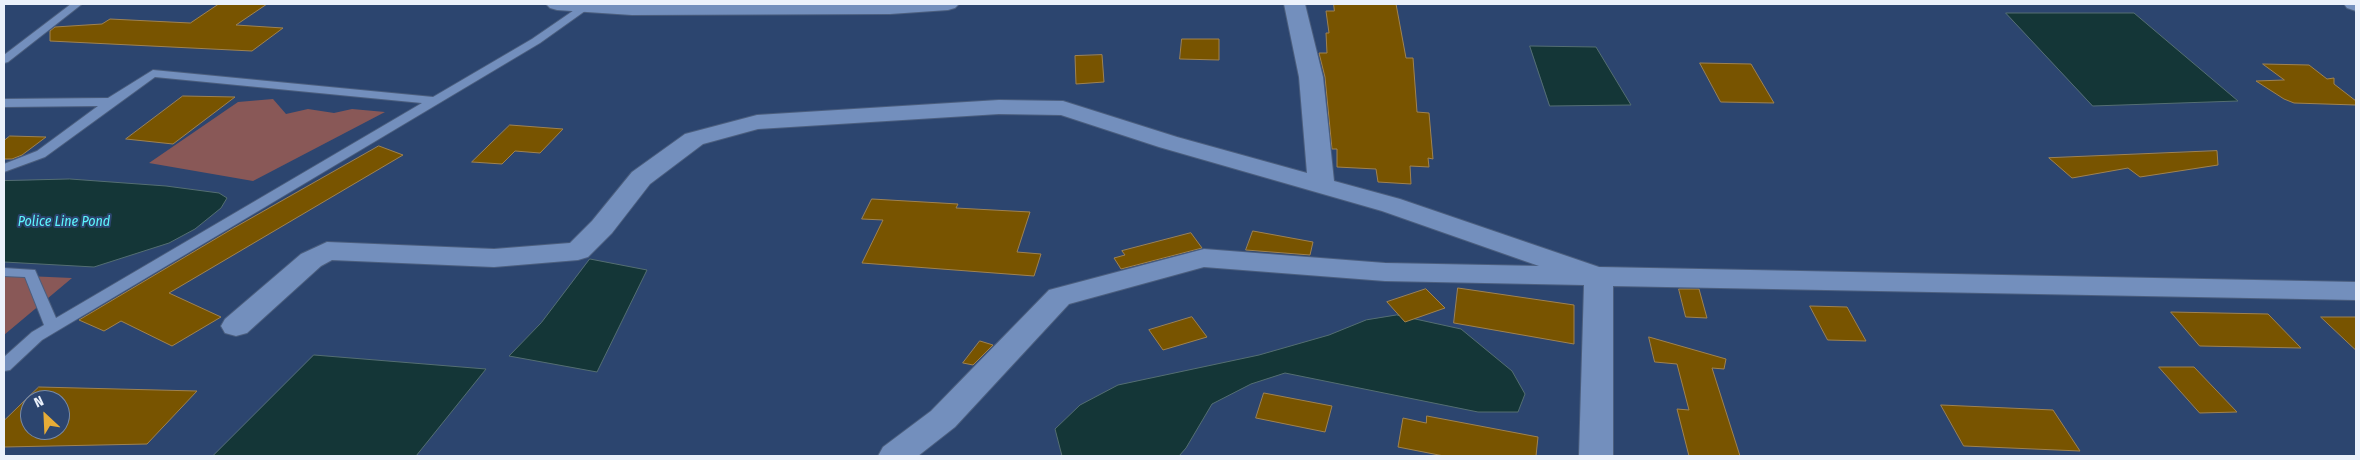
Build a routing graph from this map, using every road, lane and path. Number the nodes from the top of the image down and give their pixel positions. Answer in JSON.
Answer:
{"nodes":[{"id":1,"x":77,"y":4,"type":"edge"},
{"id":2,"x":557,"y":4,"type":"edge"},
{"id":3,"x":948,"y":4,"type":"edge"},
{"id":4,"x":1294,"y":4,"type":"edge"},
{"id":5,"x":587,"y":6,"type":"junction"},
{"id":6,"x":4,"y":60,"type":"edge"},
{"id":7,"x":436,"y":101,"type":"junction"},
{"id":8,"x":111,"y":102,"type":"junction"},
{"id":9,"x":4,"y":103,"type":"edge"},
{"id":10,"x":4,"y":168,"type":"edge"},
{"id":11,"x":1321,"y":185,"type":"junction"},
{"id":12,"x":4,"y":272,"type":"edge"},
{"id":13,"x":1599,"y":277,"type":"junction"},
{"id":14,"x":2356,"y":291,"type":"edge"},
{"id":15,"x":236,"y":326,"type":"dead end"},
{"id":16,"x":52,"y":327,"type":"junction"},
{"id":17,"x":4,"y":366,"type":"edge"},
{"id":18,"x":895,"y":456,"type":"edge"},
{"id":19,"x":1596,"y":456,"type":"edge"}],
"edges":[{"from":1,"to":6,"type":"lane"},
{"from":2,"to":5,"type":"street"},
{"from":3,"to":5,"type":"street"},
{"from":4,"to":11,"type":"street"},
{"from":5,"to":7,"type":"lane"},
{"from":7,"to":8,"type":"lane"},
{"from":7,"to":16,"type":"lane"},
{"from":8,"to":9,"type":"lane"},
{"from":8,"to":10,"type":"lane"},
{"from":11,"to":13,"type":"street"},
{"from":11,"to":15,"type":"street"},
{"from":12,"to":16,"type":"lane"},
{"from":13,"to":14,"type":"street"},
{"from":13,"to":18,"type":"street"},
{"from":13,"to":19,"type":"street"},
{"from":16,"to":17,"type":"lane"}]}
